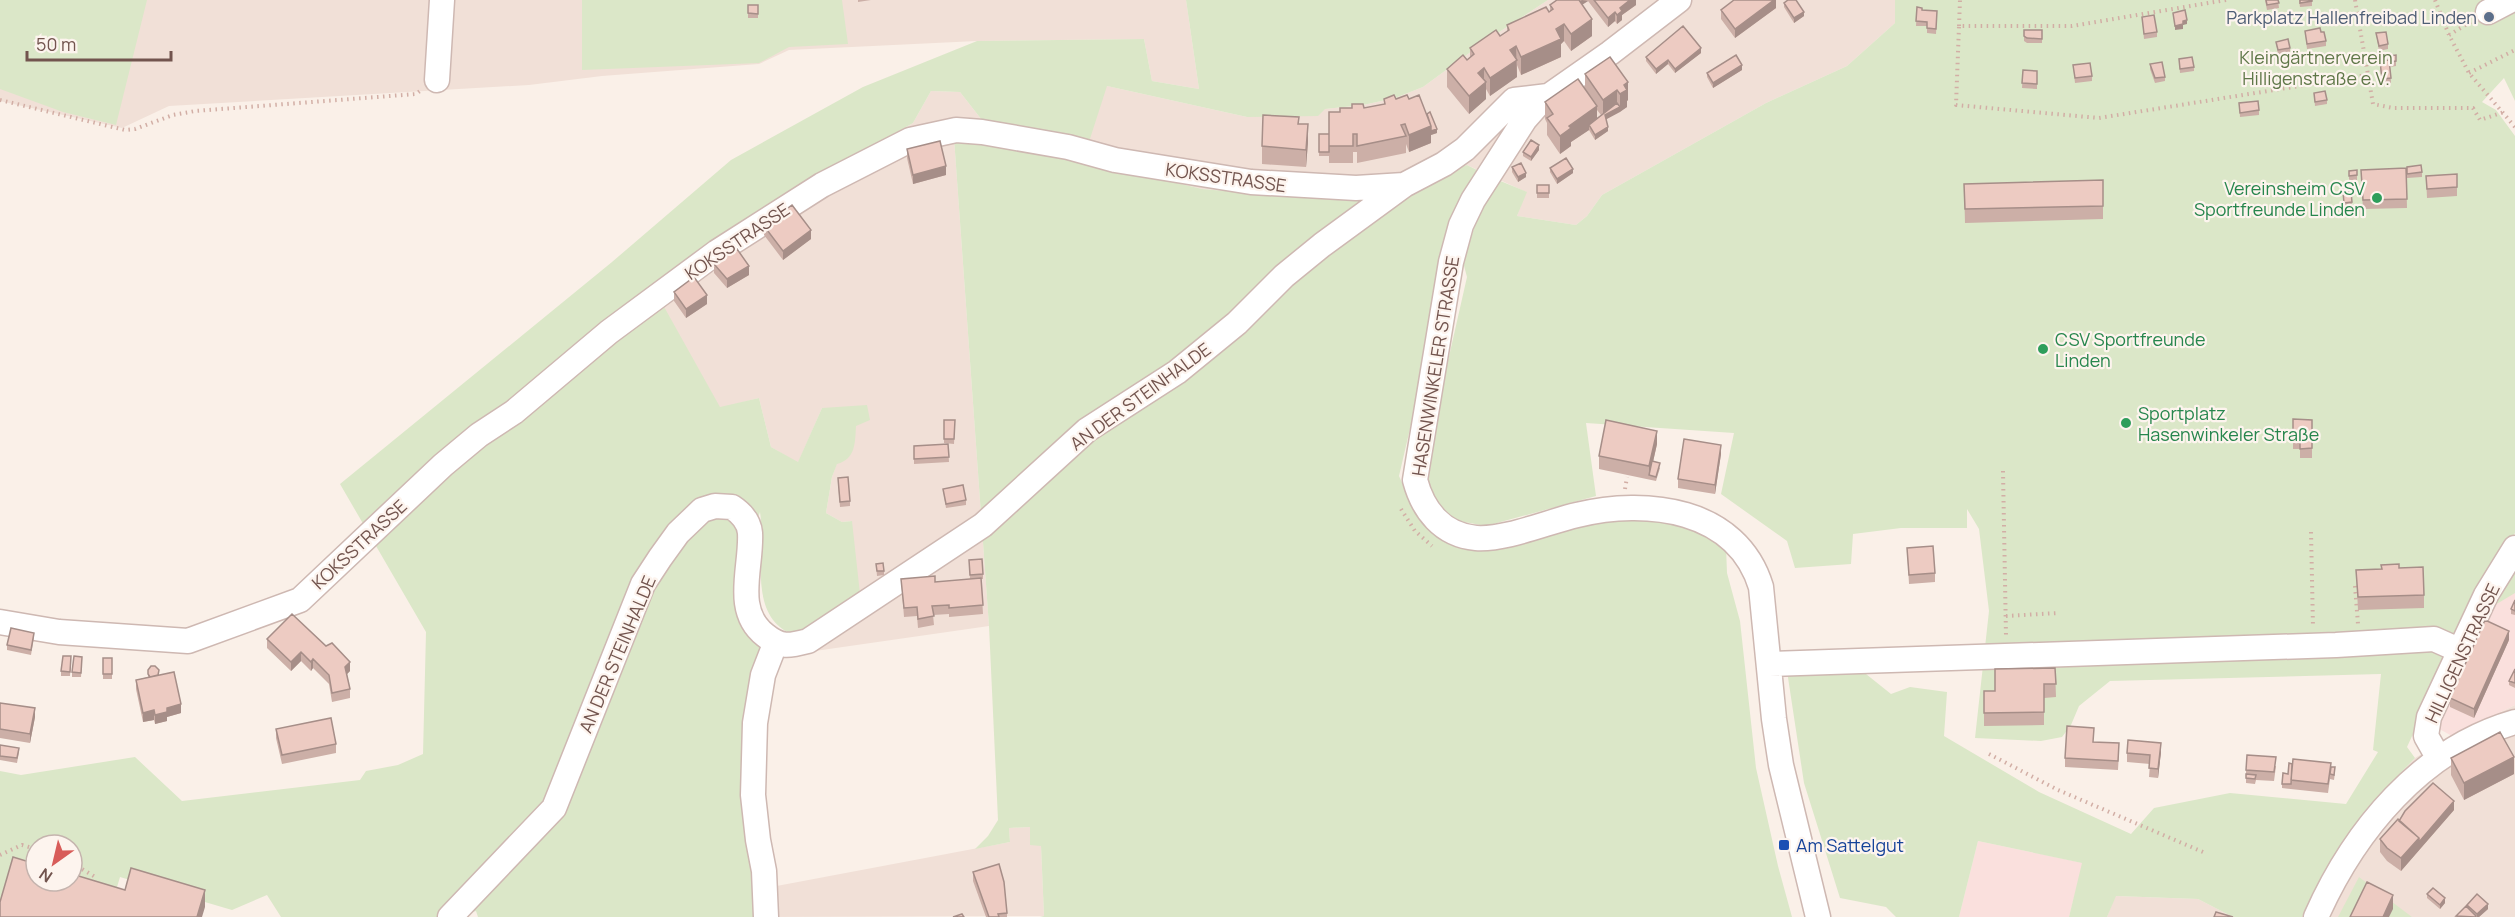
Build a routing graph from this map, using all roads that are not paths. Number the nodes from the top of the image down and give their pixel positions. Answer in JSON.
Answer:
{"nodes":[{"id":1,"x":442,"y":0,"type":"edge"},
{"id":2,"x":1679,"y":0,"type":"edge"},
{"id":3,"x":2511,"y":0,"type":"edge"},
{"id":4,"x":2488,"y":12,"type":"dead end"},
{"id":5,"x":437,"y":80,"type":"road end"},
{"id":6,"x":1548,"y":96,"type":"junction"},
{"id":7,"x":1404,"y":185,"type":"junction"},
{"id":8,"x":2515,"y":548,"type":"edge"},
{"id":9,"x":0,"y":622,"type":"edge"},
{"id":10,"x":775,"y":644,"type":"junction"},
{"id":11,"x":2461,"y":651,"type":"junction"},
{"id":12,"x":1769,"y":664,"type":"junction"},
{"id":13,"x":2515,"y":722,"type":"edge"},
{"id":14,"x":2439,"y":759,"type":"junction"},
{"id":15,"x":450,"y":917,"type":"edge"},
{"id":16,"x":766,"y":917,"type":"edge"},
{"id":17,"x":1818,"y":917,"type":"edge"},
{"id":18,"x":2316,"y":917,"type":"edge"}],
"edges":[{"from":1,"to":5,"type":"street"},
{"from":2,"to":6,"type":"street","name":"HASENWINKELER STRASSE"},
{"from":3,"to":4,"type":"street"},
{"from":6,"to":7,"type":"street","name":"KOKSSTRASSE"},
{"from":6,"to":12,"type":"street","name":"HASENWINKELER STRASSE"},
{"from":7,"to":9,"type":"street","name":"KOKSSTRASSE"},
{"from":7,"to":10,"type":"street","name":"AN DER STEINHALDE"},
{"from":8,"to":11,"type":"street","name":"HILLIGENSTRASSE"},
{"from":10,"to":15,"type":"street","name":"AN DER STEINHALDE"},
{"from":10,"to":16,"type":"street"},
{"from":11,"to":12,"type":"street"},
{"from":11,"to":14,"type":"street","name":"HILLIGENSTRASSE"},
{"from":12,"to":17,"type":"street","name":"HASENWINKELER STRASSE"},
{"from":13,"to":14,"type":"street"},
{"from":14,"to":18,"type":"street"}]}
